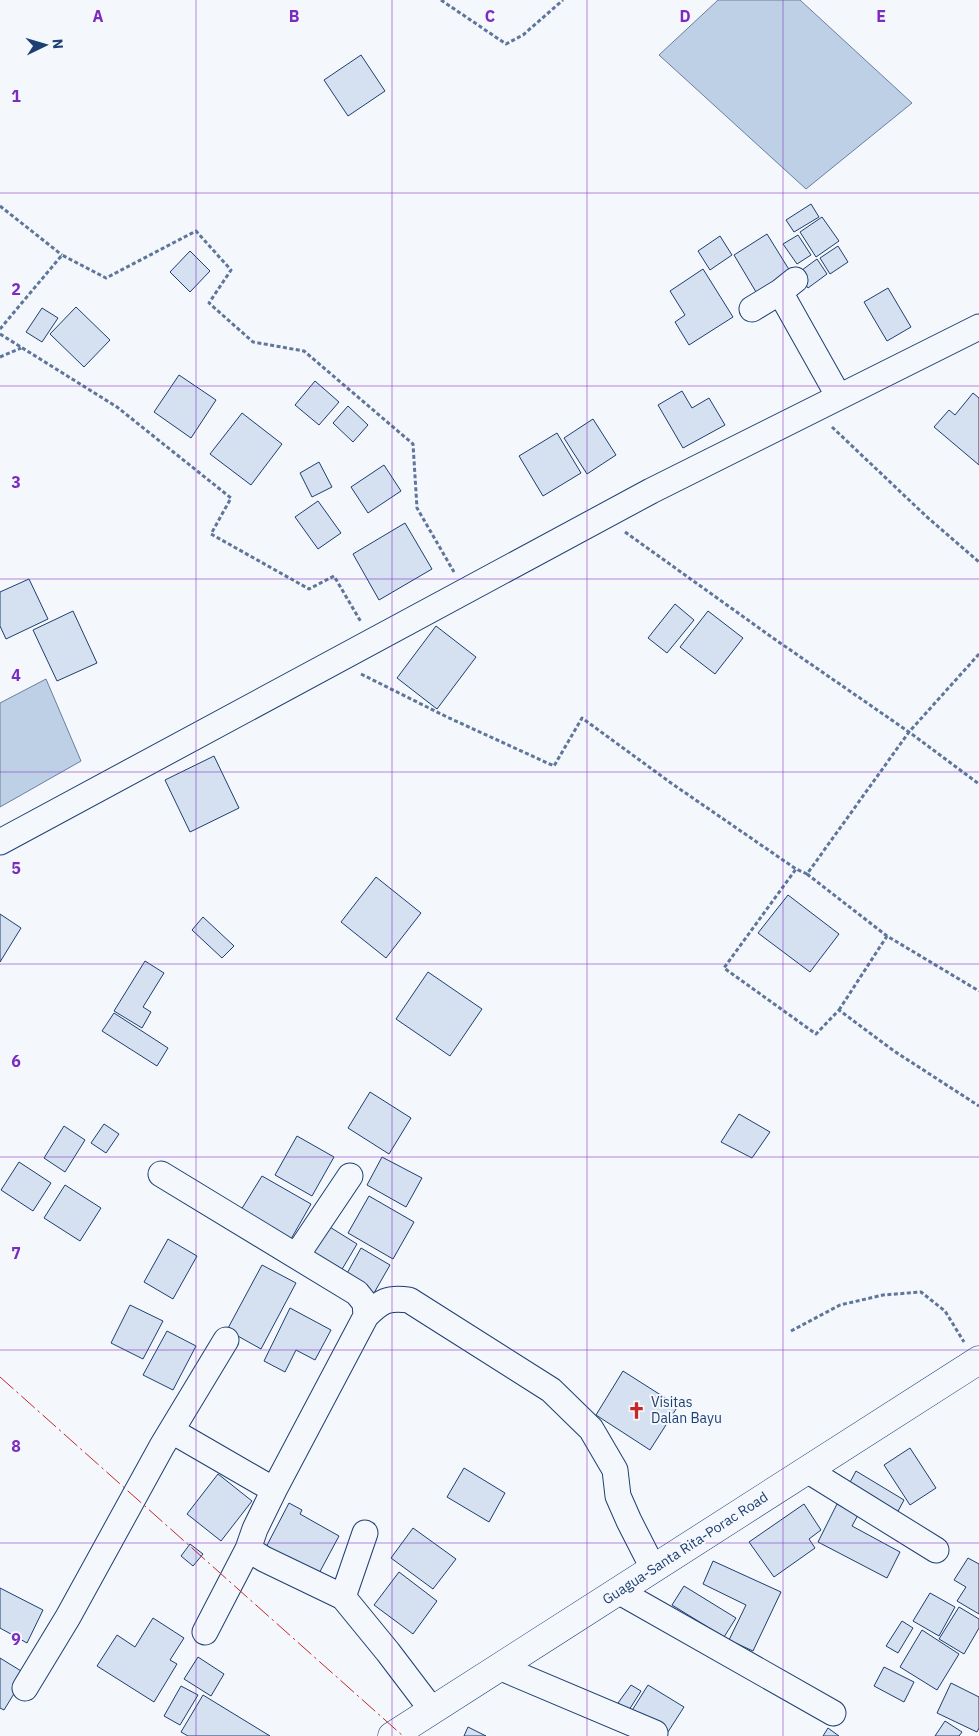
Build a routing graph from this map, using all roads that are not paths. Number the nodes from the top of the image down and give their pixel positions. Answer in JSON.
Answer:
{"nodes":[{"id":1,"x":752,"y":309,"type":"dead end"},
{"id":2,"x":979,"y":327,"type":"edge"},
{"id":3,"x":838,"y":397,"type":"junction"},
{"id":4,"x":0,"y":842,"type":"edge"},
{"id":5,"x":161,"y":1174,"type":"dead end"},
{"id":6,"x":350,"y":1176,"type":"dead end"},
{"id":7,"x":297,"y":1255,"type":"junction"},
{"id":8,"x":366,"y":1316,"type":"junction"},
{"id":9,"x":226,"y":1340,"type":"dead end"},
{"id":10,"x":978,"y":1361,"type":"edge"},
{"id":11,"x":172,"y":1431,"type":"junction"},
{"id":12,"x":808,"y":1470,"type":"junction"},
{"id":13,"x":274,"y":1490,"type":"junction"},
{"id":14,"x":365,"y":1533,"type":"dead end"},
{"id":15,"x":248,"y":1549,"type":"junction"},
{"id":16,"x":936,"y":1550,"type":"dead end"},
{"id":17,"x":653,"y":1568,"type":"junction"},
{"id":18,"x":618,"y":1591,"type":"junction"},
{"id":19,"x":343,"y":1597,"type":"junction"},
{"id":20,"x":205,"y":1632,"type":"dead end"},
{"id":21,"x":499,"y":1668,"type":"junction"},
{"id":22,"x":25,"y":1688,"type":"dead end"},
{"id":23,"x":432,"y":1710,"type":"junction"},
{"id":24,"x":833,"y":1713,"type":"dead end"},
{"id":25,"x":655,"y":1733,"type":"dead end"},
{"id":26,"x":392,"y":1736,"type":"edge"}],
"edges":[{"from":1,"to":3,"type":"street"},
{"from":2,"to":3,"type":"street"},
{"from":3,"to":4,"type":"street"},
{"from":5,"to":7,"type":"street"},
{"from":6,"to":7,"type":"street"},
{"from":7,"to":8,"type":"street"},
{"from":8,"to":13,"type":"street"},
{"from":8,"to":17,"type":"street"},
{"from":9,"to":11,"type":"street"},
{"from":10,"to":12,"type":"main road","name":"Guagua-Santa Rita-Porac Road"},
{"from":11,"to":13,"type":"street"},
{"from":11,"to":22,"type":"street"},
{"from":12,"to":16,"type":"street"},
{"from":12,"to":17,"type":"main road","name":"Guagua-Santa Rita-Porac Road"},
{"from":13,"to":15,"type":"street"},
{"from":14,"to":19,"type":"street"},
{"from":15,"to":19,"type":"street"},
{"from":15,"to":20,"type":"street"},
{"from":17,"to":18,"type":"main road","name":"Guagua-Santa Rita-Porac Road"},
{"from":18,"to":21,"type":"main road","name":"Guagua-Santa Rita-Porac Road"},
{"from":18,"to":24,"type":"street"},
{"from":19,"to":23,"type":"street"},
{"from":21,"to":23,"type":"main road","name":"Guagua-Santa Rita-Porac Road"},
{"from":21,"to":25,"type":"street"},
{"from":23,"to":26,"type":"main road","name":"Guagua-Santa Rita-Porac Road"}]}
